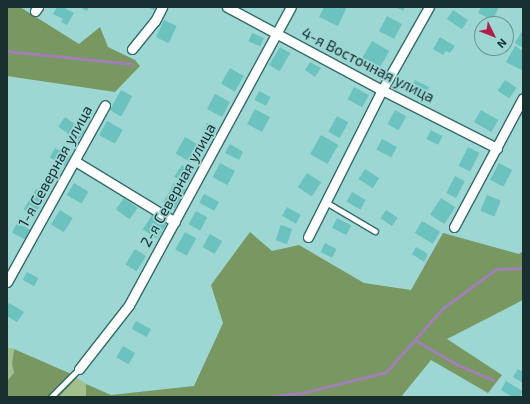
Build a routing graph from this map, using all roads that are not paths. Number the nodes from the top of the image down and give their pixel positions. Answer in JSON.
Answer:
{"nodes":[{"id":1,"x":162,"y":7,"type":"edge"},
{"id":2,"x":227,"y":7,"type":"edge"},
{"id":3,"x":291,"y":7,"type":"edge"},
{"id":4,"x":429,"y":7,"type":"edge"},
{"id":5,"x":276,"y":34,"type":"junction"},
{"id":6,"x":132,"y":49,"type":"dead end"},
{"id":7,"x":382,"y":90,"type":"junction"},
{"id":8,"x":523,"y":98,"type":"edge"},
{"id":9,"x":105,"y":105,"type":"dead end"},
{"id":10,"x":497,"y":148,"type":"junction"},
{"id":11,"x":75,"y":161,"type":"junction"},
{"id":12,"x":326,"y":202,"type":"junction"},
{"id":13,"x":175,"y":222,"type":"junction"},
{"id":14,"x":454,"y":227,"type":"dead end"},
{"id":15,"x":375,"y":231,"type":"dead end"},
{"id":16,"x":308,"y":237,"type":"dead end"},
{"id":17,"x":7,"y":282,"type":"edge"},
{"id":18,"x":79,"y":369,"type":"joint"},
{"id":19,"x":52,"y":397,"type":"edge"}],
"edges":[{"from":1,"to":6,"type":"street"},
{"from":2,"to":5,"type":"street","name":"4-я Восточная улица"},
{"from":3,"to":5,"type":"street","name":"2-я Северная улица"},
{"from":4,"to":7,"type":"street"},
{"from":5,"to":7,"type":"street","name":"4-я Восточная улица"},
{"from":5,"to":13,"type":"street","name":"2-я Северная улица"},
{"from":7,"to":10,"type":"street","name":"4-я Восточная улица"},
{"from":7,"to":12,"type":"street"},
{"from":8,"to":10,"type":"street"},
{"from":9,"to":11,"type":"street","name":"1-я Северная улица"},
{"from":10,"to":14,"type":"street"},
{"from":11,"to":13,"type":"street"},
{"from":11,"to":17,"type":"street","name":"1-я Северная улица"},
{"from":12,"to":15,"type":"lane"},
{"from":12,"to":16,"type":"street"},
{"from":13,"to":18,"type":"street","name":"2-я Северная улица"},
{"from":18,"to":19,"type":"lane"}]}
